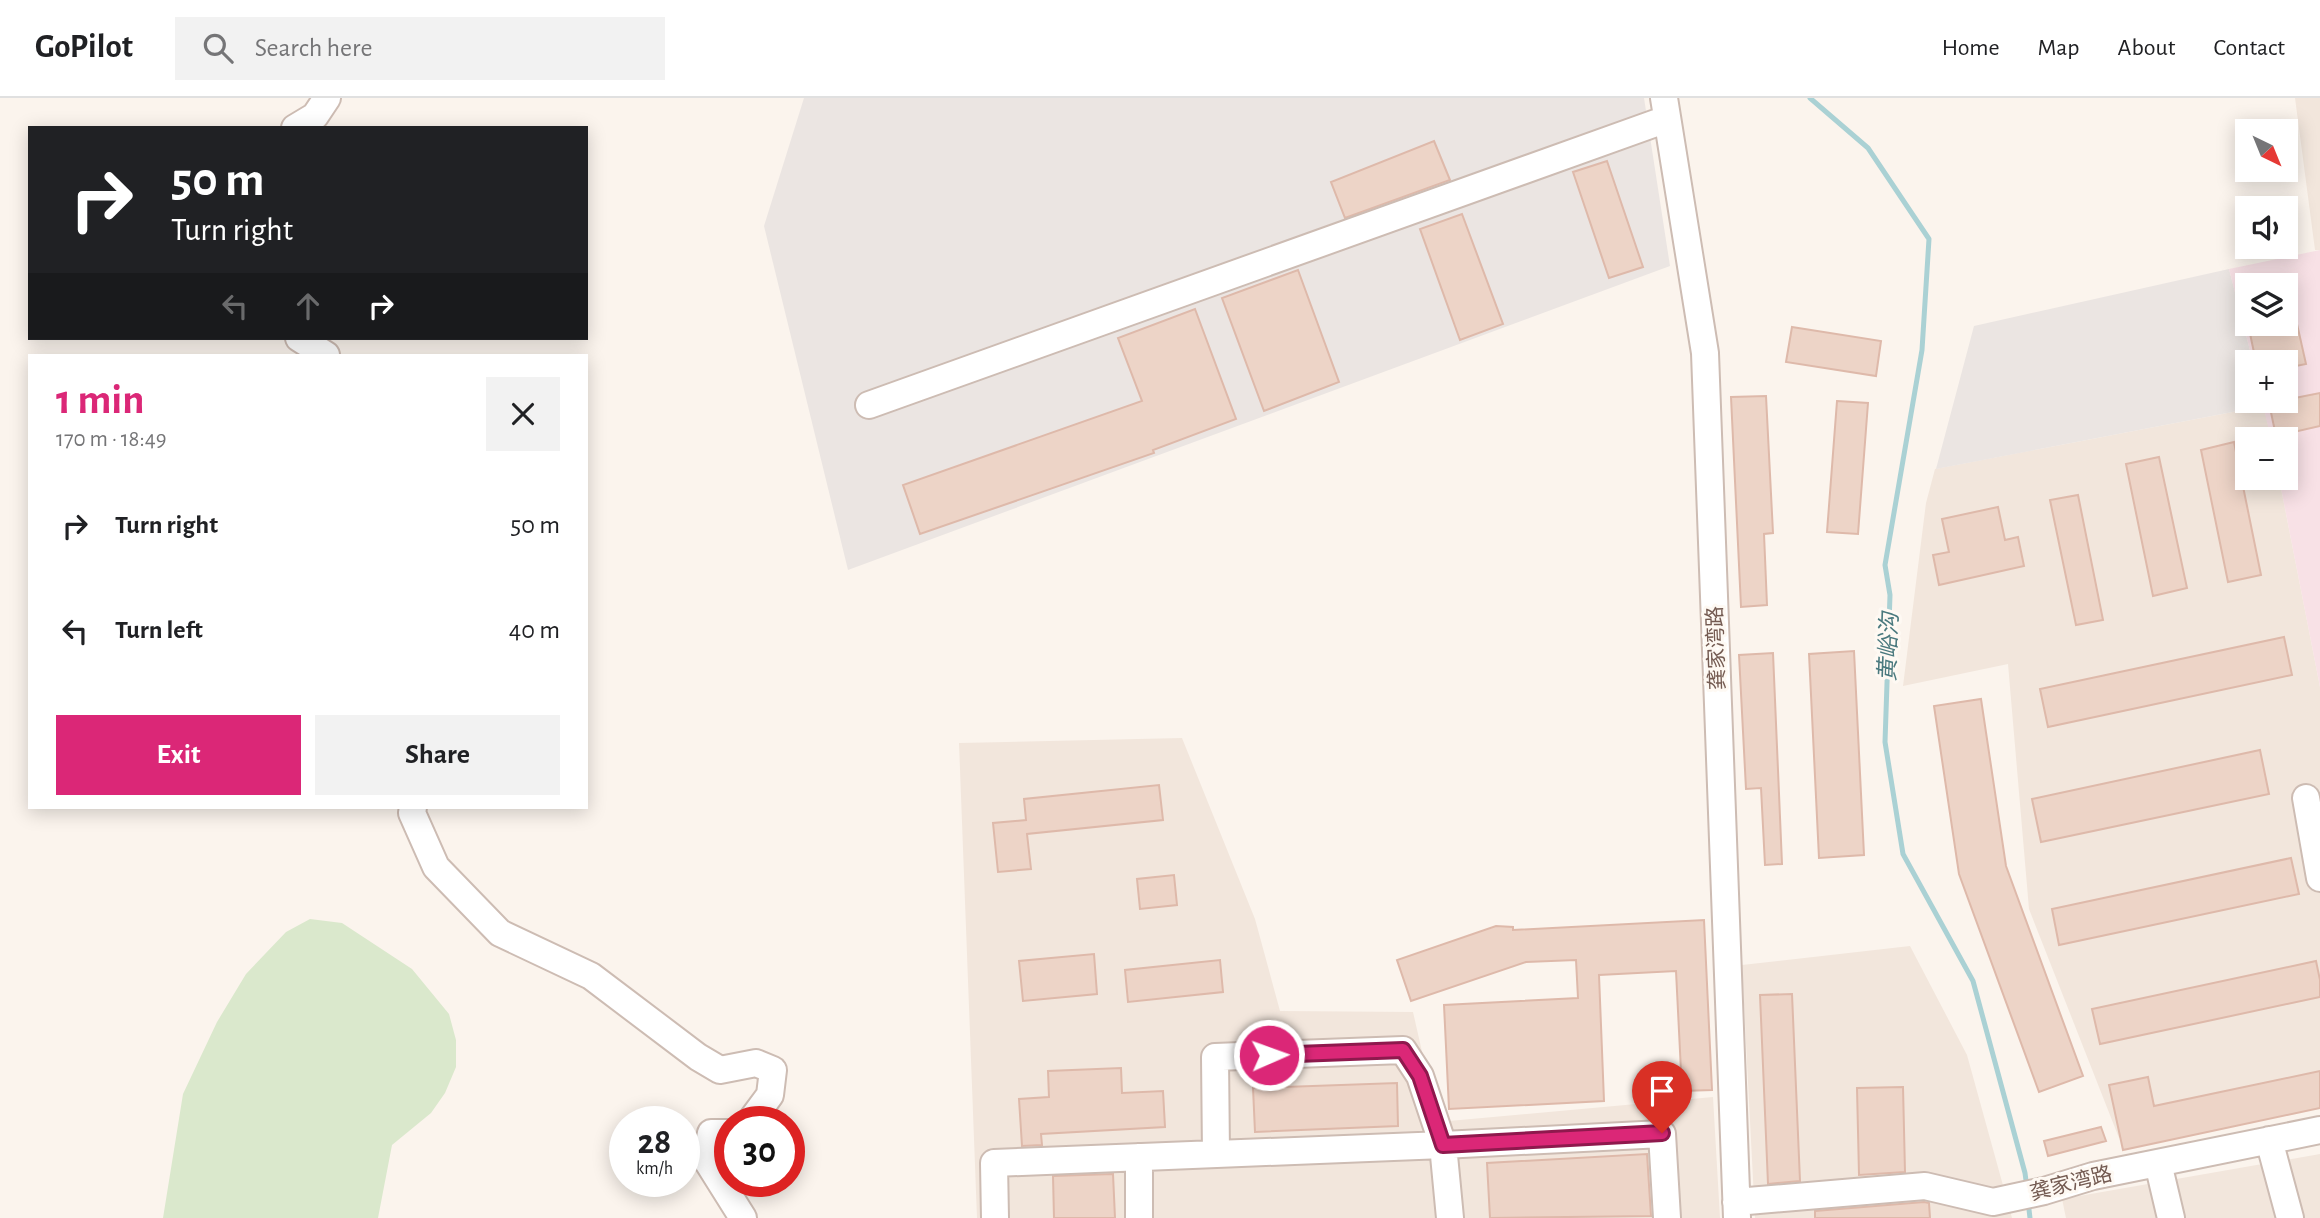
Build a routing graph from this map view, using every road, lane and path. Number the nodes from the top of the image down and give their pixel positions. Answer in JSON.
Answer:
{"nodes":[{"id":1,"x":327,"y":98,"type":"edge"},
{"id":2,"x":1665,"y":108,"type":"edge"},
{"id":3,"x":299,"y":126,"type":"edge"},
{"id":4,"x":302,"y":340,"type":"edge"},
{"id":5,"x":324,"y":354,"type":"edge"},
{"id":6,"x":869,"y":405,"type":"dead end"},
{"id":7,"x":2306,"y":798,"type":"dead end"},
{"id":8,"x":413,"y":809,"type":"edge"},
{"id":9,"x":2320,"y":877,"type":"edge"},
{"id":10,"x":762,"y":1106,"type":"edge"},
{"id":11,"x":2320,"y":1130,"type":"edge"},
{"id":12,"x":714,"y":1133,"type":"edge"},
{"id":13,"x":2269,"y":1140,"type":"junction"},
{"id":14,"x":1443,"y":1145,"type":"junction"},
{"id":15,"x":1216,"y":1154,"type":"junction"},
{"id":16,"x":1139,"y":1157,"type":"junction"},
{"id":17,"x":2158,"y":1163,"type":"junction"},
{"id":18,"x":714,"y":1172,"type":"edge"},
{"id":19,"x":730,"y":1197,"type":"edge"},
{"id":20,"x":1736,"y":1210,"type":"edge"},
{"id":21,"x":743,"y":1218,"type":"edge"},
{"id":22,"x":995,"y":1218,"type":"edge"},
{"id":23,"x":1139,"y":1218,"type":"edge"},
{"id":24,"x":1450,"y":1218,"type":"edge"},
{"id":25,"x":1667,"y":1218,"type":"edge"},
{"id":26,"x":2171,"y":1218,"type":"edge"},
{"id":27,"x":2290,"y":1218,"type":"edge"}],
"edges":[{"from":1,"to":3,"type":"street"},
{"from":2,"to":6,"type":"street"},
{"from":2,"to":20,"type":"street","name":"龚家湾路"},
{"from":4,"to":5,"type":"street"},
{"from":7,"to":9,"type":"street"},
{"from":8,"to":10,"type":"street"},
{"from":11,"to":13,"type":"street","name":"龚家湾路"},
{"from":12,"to":18,"type":"street"},
{"from":13,"to":17,"type":"street","name":"龚家湾路"},
{"from":13,"to":27,"type":"street"},
{"from":14,"to":15,"type":"street"},
{"from":14,"to":15,"type":"street"},
{"from":14,"to":24,"type":"street"},
{"from":14,"to":25,"type":"street"},
{"from":15,"to":16,"type":"street"},
{"from":16,"to":22,"type":"street"},
{"from":16,"to":23,"type":"street"},
{"from":17,"to":20,"type":"street","name":"龚家湾路"},
{"from":17,"to":26,"type":"street"},
{"from":19,"to":21,"type":"street"}]}
